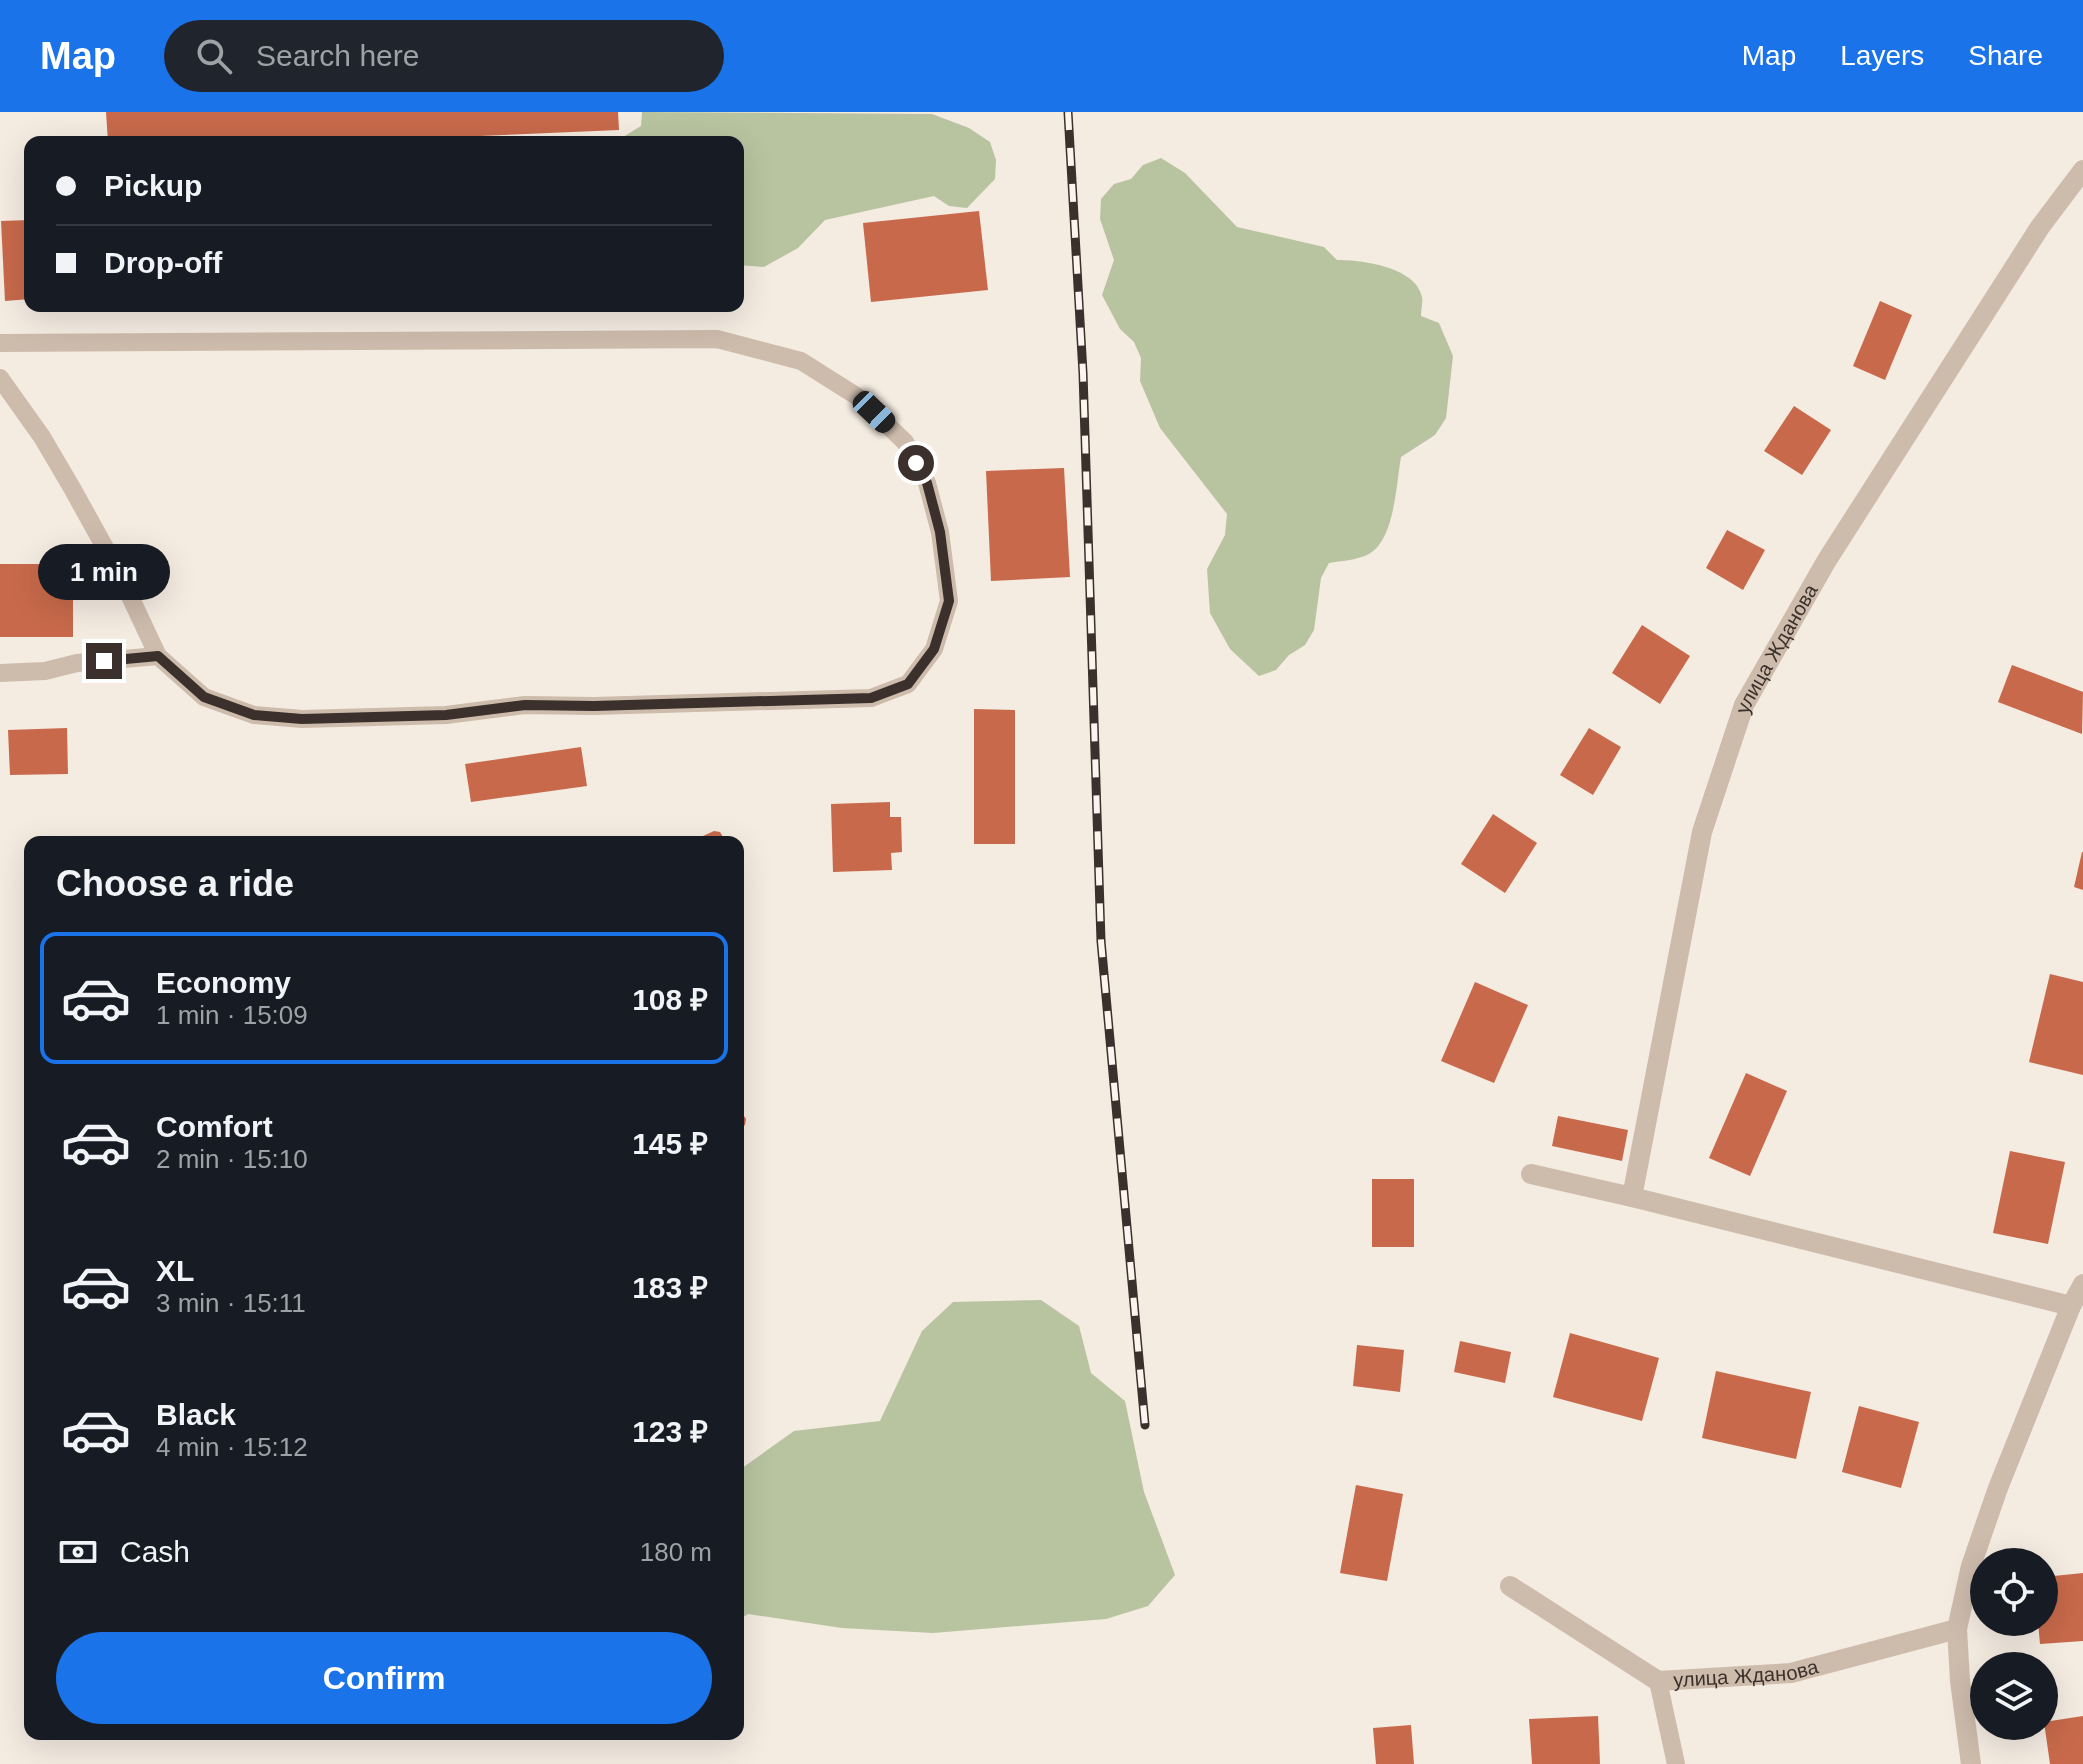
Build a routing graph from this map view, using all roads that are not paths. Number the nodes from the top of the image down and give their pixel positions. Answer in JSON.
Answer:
{"nodes":[{"id":1,"x":2083,"y":170,"type":"edge"},
{"id":2,"x":0,"y":343,"type":"edge"},
{"id":3,"x":0,"y":378,"type":"edge"},
{"id":4,"x":158,"y":656,"type":"junction"},
{"id":5,"x":0,"y":673,"type":"edge"},
{"id":6,"x":1531,"y":1174,"type":"dead end"},
{"id":7,"x":1632,"y":1197,"type":"junction"},
{"id":8,"x":2083,"y":1284,"type":"edge"},
{"id":9,"x":2071,"y":1306,"type":"junction"},
{"id":10,"x":1510,"y":1586,"type":"dead end"},
{"id":11,"x":1957,"y":1629,"type":"junction"},
{"id":12,"x":1658,"y":1681,"type":"junction"},
{"id":13,"x":1676,"y":1764,"type":"edge"},
{"id":14,"x":1971,"y":1764,"type":"edge"}],
"edges":[{"from":1,"to":7,"type":"street","name":"улица Жданова"},
{"from":2,"to":4,"type":"lane"},
{"from":3,"to":4,"type":"lane"},
{"from":4,"to":5,"type":"lane"},
{"from":6,"to":7,"type":"street"},
{"from":7,"to":9,"type":"street"},
{"from":8,"to":9,"type":"street"},
{"from":9,"to":11,"type":"street"},
{"from":10,"to":12,"type":"street","name":"улица Жданова"},
{"from":11,"to":12,"type":"street","name":"улица Жданова"},
{"from":11,"to":14,"type":"street"},
{"from":12,"to":13,"type":"lane"}]}
